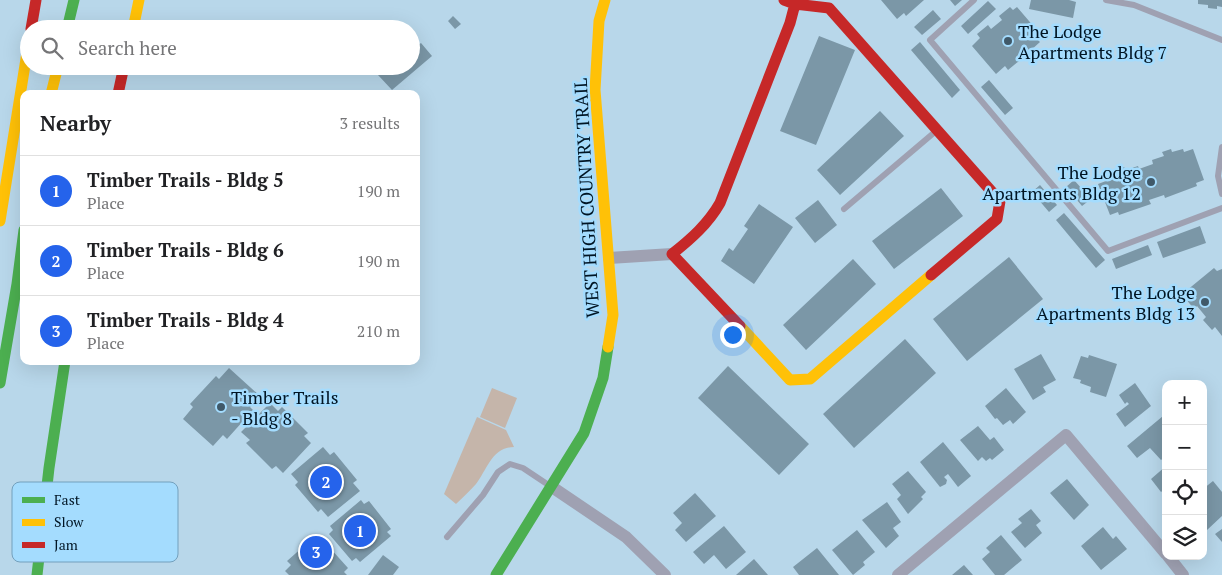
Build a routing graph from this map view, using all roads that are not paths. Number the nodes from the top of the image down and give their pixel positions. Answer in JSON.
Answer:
{"nodes":[{"id":1,"x":36,"y":0,"type":"edge"},
{"id":2,"x":74,"y":0,"type":"edge"},
{"id":3,"x":139,"y":0,"type":"edge"},
{"id":4,"x":146,"y":0,"type":"edge"},
{"id":5,"x":605,"y":0,"type":"edge"},
{"id":6,"x":974,"y":0,"type":"edge"},
{"id":7,"x":1106,"y":0,"type":"edge"},
{"id":8,"x":789,"y":2,"type":"edge"},
{"id":9,"x":1134,"y":3,"type":"edge"},
{"id":10,"x":33,"y":20,"type":"edge"},
{"id":11,"x":69,"y":20,"type":"edge"},
{"id":12,"x":135,"y":20,"type":"edge"},
{"id":13,"x":136,"y":20,"type":"edge"},
{"id":14,"x":1222,"y":40,"type":"edge"},
{"id":15,"x":23,"y":75,"type":"edge"},
{"id":16,"x":56,"y":75,"type":"edge"},
{"id":17,"x":122,"y":75,"type":"edge"},
{"id":18,"x":21,"y":90,"type":"edge"},
{"id":19,"x":52,"y":90,"type":"edge"},
{"id":20,"x":119,"y":90,"type":"edge"},
{"id":21,"x":20,"y":96,"type":"edge"},
{"id":22,"x":937,"y":131,"type":"junction"},
{"id":23,"x":1222,"y":148,"type":"edge"},
{"id":24,"x":1220,"y":175,"type":"edge"},
{"id":25,"x":1222,"y":194,"type":"edge"},
{"id":26,"x":1222,"y":208,"type":"edge"},
{"id":27,"x":844,"y":209,"type":"dead end"},
{"id":28,"x":0,"y":221,"type":"edge"},
{"id":29,"x":672,"y":254,"type":"junction"},
{"id":30,"x":609,"y":258,"type":"junction"},
{"id":31,"x":20,"y":261,"type":"edge"},
{"id":32,"x":64,"y":365,"type":"edge"},
{"id":33,"x":0,"y":383,"type":"edge"},
{"id":34,"x":46,"y":482,"type":"edge"},
{"id":35,"x":552,"y":487,"type":"junction"},
{"id":36,"x":447,"y":537,"type":"dead end"},
{"id":37,"x":1162,"y":549,"type":"edge"},
{"id":38,"x":1171,"y":560,"type":"edge"},
{"id":39,"x":38,"y":562,"type":"edge"},
{"id":40,"x":37,"y":575,"type":"edge"},
{"id":41,"x":496,"y":575,"type":"edge"},
{"id":42,"x":665,"y":575,"type":"edge"},
{"id":43,"x":898,"y":575,"type":"edge"},
{"id":44,"x":1184,"y":575,"type":"edge"}],
"edges":[{"from":1,"to":10,"type":"main road"},
{"from":2,"to":11,"type":"main road"},
{"from":3,"to":12,"type":"main road"},
{"from":4,"to":13,"type":"main road"},
{"from":5,"to":30,"type":"main road","name":"WEST HIGH COUNTRY TRAIL"},
{"from":6,"to":26,"type":"lane"},
{"from":7,"to":9,"type":"lane"},
{"from":8,"to":22,"type":"main road"},
{"from":8,"to":29,"type":"main road"},
{"from":9,"to":14,"type":"lane"},
{"from":15,"to":18,"type":"main road"},
{"from":16,"to":19,"type":"main road"},
{"from":17,"to":20,"type":"main road"},
{"from":21,"to":28,"type":"main road"},
{"from":22,"to":27,"type":"lane"},
{"from":22,"to":29,"type":"main road"},
{"from":23,"to":24,"type":"lane"},
{"from":24,"to":25,"type":"lane"},
{"from":29,"to":30,"type":"street"},
{"from":30,"to":35,"type":"main road","name":"WEST HIGH COUNTRY TRAIL"},
{"from":31,"to":33,"type":"main road"},
{"from":32,"to":34,"type":"main road"},
{"from":35,"to":36,"type":"lane"},
{"from":35,"to":41,"type":"main road","name":"WEST HIGH COUNTRY TRAIL"},
{"from":35,"to":42,"type":"street"},
{"from":37,"to":43,"type":"street"},
{"from":38,"to":44,"type":"street"},
{"from":39,"to":40,"type":"main road"}]}
